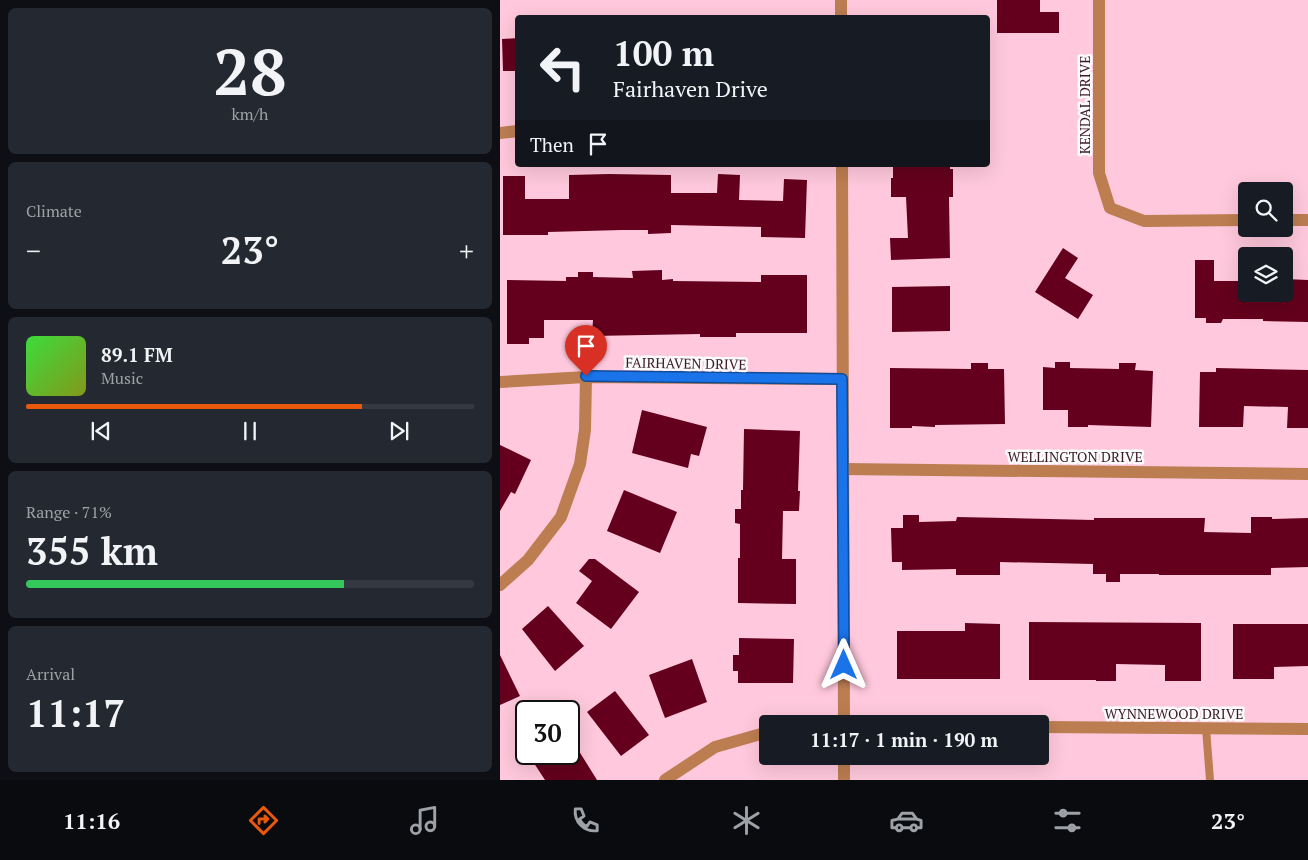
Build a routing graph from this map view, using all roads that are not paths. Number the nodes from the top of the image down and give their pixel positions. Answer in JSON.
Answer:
{"nodes":[{"id":1,"x":841,"y":0,"type":"edge"},
{"id":2,"x":1099,"y":0,"type":"edge"},
{"id":3,"x":841,"y":15,"type":"edge"},
{"id":4,"x":515,"y":131,"type":"edge"},
{"id":5,"x":500,"y":133,"type":"edge"},
{"id":6,"x":842,"y":167,"type":"edge"},
{"id":7,"x":1238,"y":220,"type":"edge"},
{"id":8,"x":1293,"y":220,"type":"edge"},
{"id":9,"x":1308,"y":220,"type":"edge"},
{"id":10,"x":586,"y":376,"type":"junction"},
{"id":11,"x":842,"y":379,"type":"junction"},
{"id":12,"x":500,"y":382,"type":"edge"},
{"id":13,"x":843,"y":469,"type":"junction"},
{"id":14,"x":1308,"y":474,"type":"edge"},
{"id":15,"x":500,"y":585,"type":"edge"},
{"id":16,"x":844,"y":715,"type":"edge"},
{"id":17,"x":1049,"y":726,"type":"edge"},
{"id":18,"x":1206,"y":728,"type":"junction"},
{"id":19,"x":1308,"y":728,"type":"edge"},
{"id":20,"x":759,"y":735,"type":"edge"},
{"id":21,"x":844,"y":765,"type":"edge"},
{"id":22,"x":665,"y":780,"type":"edge"},
{"id":23,"x":844,"y":780,"type":"edge"},
{"id":24,"x":1210,"y":780,"type":"edge"}],
"edges":[{"from":1,"to":3,"type":"street"},
{"from":2,"to":7,"type":"street","name":"KENDAL DRIVE"},
{"from":4,"to":5,"type":"street"},
{"from":6,"to":11,"type":"street"},
{"from":8,"to":9,"type":"street"},
{"from":10,"to":11,"type":"street","name":"FAIRHAVEN DRIVE"},
{"from":10,"to":12,"type":"street","name":"FAIRHAVEN DRIVE"},
{"from":10,"to":15,"type":"street"},
{"from":11,"to":13,"type":"street"},
{"from":13,"to":14,"type":"street","name":"WELLINGTON DRIVE"},
{"from":13,"to":16,"type":"street"},
{"from":17,"to":18,"type":"street","name":"WYNNEWOOD DRIVE"},
{"from":18,"to":19,"type":"street","name":"WYNNEWOOD DRIVE"},
{"from":18,"to":24,"type":"lane"},
{"from":20,"to":22,"type":"street"},
{"from":21,"to":23,"type":"street"}]}
